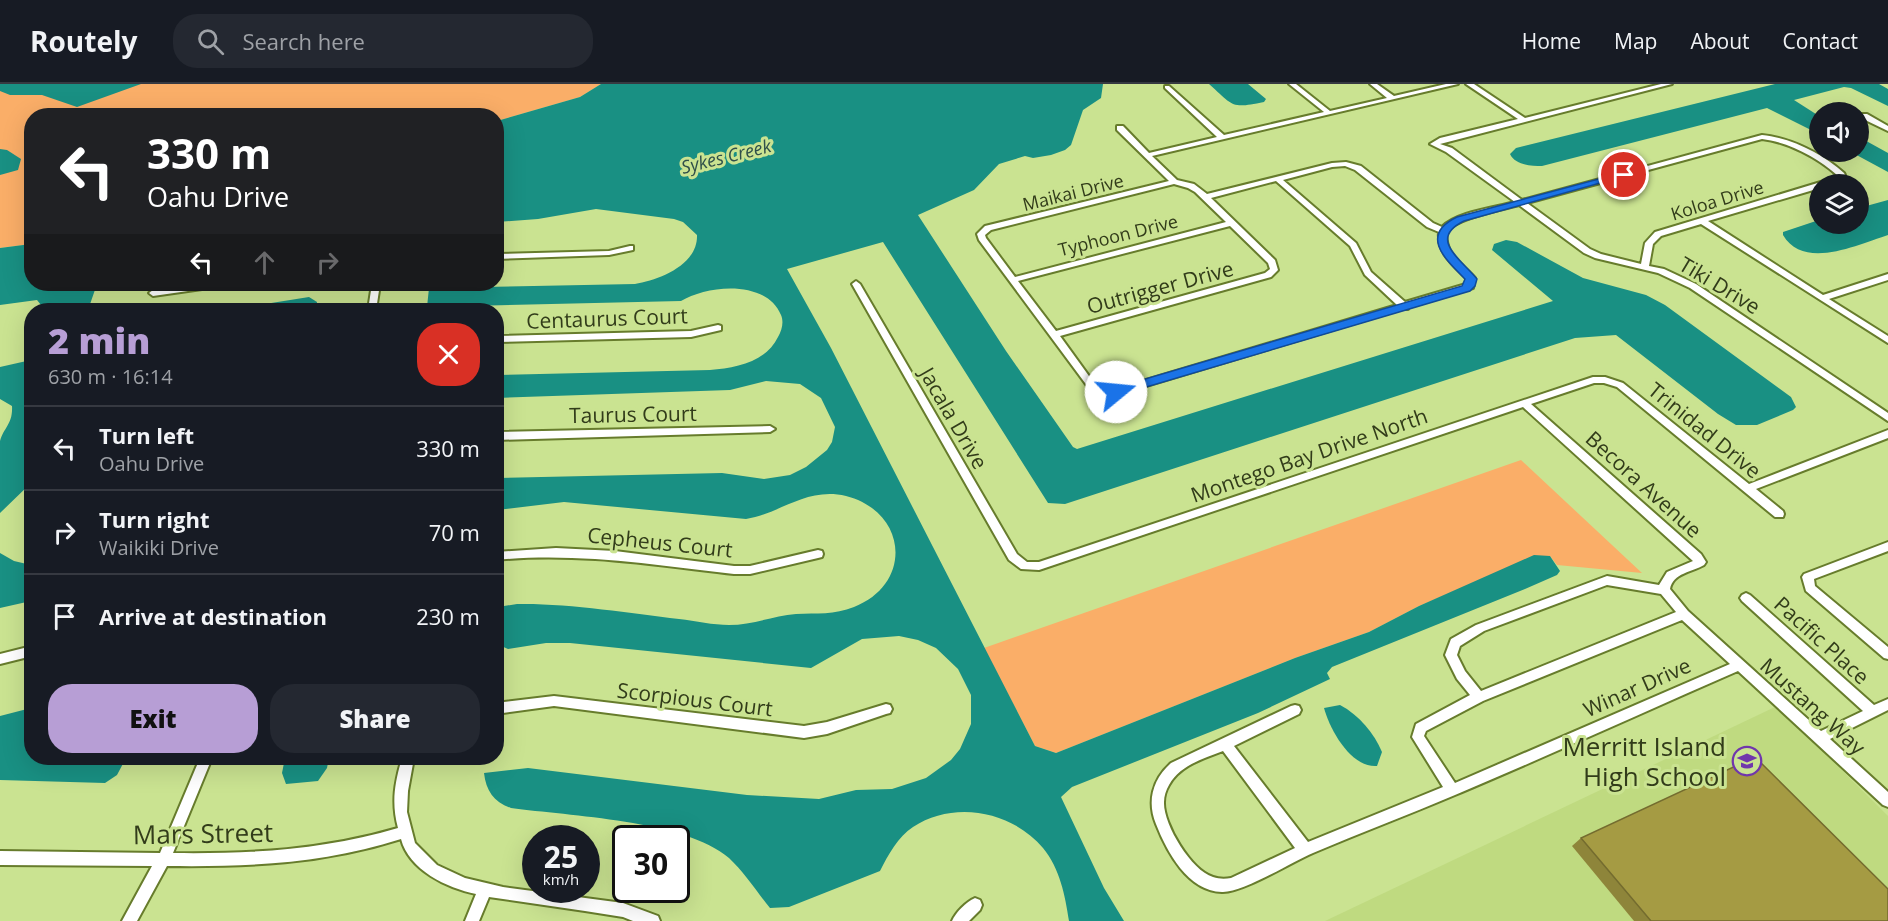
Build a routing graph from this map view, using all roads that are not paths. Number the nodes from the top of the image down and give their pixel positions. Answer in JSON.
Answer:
{"nodes":[{"id":1,"x":1292,"y":84,"type":"edge"},
{"id":2,"x":1373,"y":84,"type":"edge"},
{"id":3,"x":1455,"y":84,"type":"edge"},
{"id":4,"x":1469,"y":84,"type":"edge"},
{"id":5,"x":1669,"y":84,"type":"edge"},
{"id":6,"x":1167,"y":87,"type":"dead end"},
{"id":7,"x":1392,"y":98,"type":"junction"},
{"id":8,"x":1329,"y":112,"type":"junction"},
{"id":9,"x":1869,"y":119,"type":"edge"},
{"id":10,"x":1524,"y":120,"type":"junction"},
{"id":11,"x":1120,"y":128,"type":"dead end"},
{"id":12,"x":1888,"y":129,"type":"edge"},
{"id":13,"x":1222,"y":137,"type":"junction"},
{"id":14,"x":1148,"y":155,"type":"junction"},
{"id":15,"x":1840,"y":174,"type":"edge"},
{"id":16,"x":1277,"y":178,"type":"junction"},
{"id":17,"x":1174,"y":182,"type":"junction"},
{"id":18,"x":1809,"y":189,"type":"edge"},
{"id":19,"x":1205,"y":197,"type":"junction"},
{"id":20,"x":1522,"y":202,"type":"junction"},
{"id":21,"x":1702,"y":221,"type":"junction"},
{"id":22,"x":1232,"y":223,"type":"junction"},
{"id":23,"x":1443,"y":231,"type":"junction"},
{"id":24,"x":630,"y":248,"type":"dead end"},
{"id":25,"x":504,"y":257,"type":"edge"},
{"id":26,"x":1645,"y":266,"type":"junction"},
{"id":27,"x":1888,"y":277,"type":"edge"},
{"id":28,"x":1013,"y":280,"type":"junction"},
{"id":29,"x":856,"y":284,"type":"dead end"},
{"id":30,"x":167,"y":291,"type":"edge"},
{"id":31,"x":153,"y":293,"type":"dead end"},
{"id":32,"x":1822,"y":298,"type":"junction"},
{"id":33,"x":1405,"y":306,"type":"junction"},
{"id":34,"x":718,"y":328,"type":"dead end"},
{"id":35,"x":1054,"y":335,"type":"junction"},
{"id":36,"x":504,"y":339,"type":"edge"},
{"id":37,"x":1888,"y":340,"type":"edge"},
{"id":38,"x":1605,"y":380,"type":"joint"},
{"id":39,"x":1524,"y":403,"type":"junction"},
{"id":40,"x":1888,"y":418,"type":"edge"},
{"id":41,"x":770,"y":429,"type":"dead end"},
{"id":42,"x":1888,"y":434,"type":"edge"},
{"id":43,"x":504,"y":436,"type":"edge"},
{"id":44,"x":1748,"y":488,"type":"junction"},
{"id":45,"x":1779,"y":514,"type":"dead end"},
{"id":46,"x":1888,"y":546,"type":"edge"},
{"id":47,"x":818,"y":554,"type":"dead end"},
{"id":48,"x":504,"y":555,"type":"edge"},
{"id":49,"x":1025,"y":566,"type":"joint"},
{"id":50,"x":1664,"y":590,"type":"junction"},
{"id":51,"x":1746,"y":598,"type":"dead end"},
{"id":52,"x":1684,"y":614,"type":"junction"},
{"id":53,"x":24,"y":653,"type":"edge"},
{"id":54,"x":1888,"y":654,"type":"edge"},
{"id":55,"x":0,"y":659,"type":"edge"},
{"id":56,"x":1739,"y":665,"type":"junction"},
{"id":57,"x":1479,"y":697,"type":"junction"},
{"id":58,"x":1888,"y":704,"type":"edge"},
{"id":59,"x":504,"y":708,"type":"edge"},
{"id":60,"x":886,"y":709,"type":"dead end"},
{"id":61,"x":1295,"y":710,"type":"dead end"},
{"id":62,"x":1873,"y":712,"type":"junction"},
{"id":63,"x":1820,"y":738,"type":"junction"},
{"id":64,"x":1225,"y":744,"type":"junction"},
{"id":65,"x":203,"y":765,"type":"edge"},
{"id":66,"x":407,"y":765,"type":"edge"},
{"id":67,"x":1452,"y":790,"type":"junction"},
{"id":68,"x":1888,"y":801,"type":"edge"},
{"id":69,"x":404,"y":832,"type":"junction"},
{"id":70,"x":1305,"y":850,"type":"junction"},
{"id":71,"x":0,"y":858,"type":"edge"},
{"id":72,"x":164,"y":859,"type":"junction"},
{"id":73,"x":484,"y":891,"type":"junction"},
{"id":74,"x":975,"y":905,"type":"dead end"},
{"id":75,"x":129,"y":921,"type":"edge"},
{"id":76,"x":472,"y":921,"type":"edge"},
{"id":77,"x":653,"y":921,"type":"edge"},
{"id":78,"x":959,"y":921,"type":"edge"}],
"edges":[{"from":1,"to":8,"type":"street"},
{"from":2,"to":7,"type":"street"},
{"from":3,"to":7,"type":"street"},
{"from":4,"to":10,"type":"street"},
{"from":5,"to":10,"type":"street"},
{"from":6,"to":13,"type":"street"},
{"from":7,"to":8,"type":"street"},
{"from":8,"to":13,"type":"street"},
{"from":9,"to":12,"type":"street"},
{"from":10,"to":20,"type":"street","name":"Tiki Drive"},
{"from":11,"to":14,"type":"street"},
{"from":13,"to":14,"type":"street"},
{"from":14,"to":17,"type":"street"},
{"from":15,"to":20,"type":"street","name":"Koloa Drive"},
{"from":16,"to":19,"type":"street"},
{"from":16,"to":23,"type":"street"},
{"from":16,"to":33,"type":"street"},
{"from":17,"to":19,"type":"street"},
{"from":17,"to":28,"type":"street","name":"Maikai Drive"},
{"from":18,"to":21,"type":"street","name":"Koloa Drive"},
{"from":19,"to":22,"type":"street"},
{"from":20,"to":23,"type":"street"},
{"from":20,"to":26,"type":"street","name":"Tiki Drive"},
{"from":21,"to":26,"type":"street","name":"Koloa Drive"},
{"from":21,"to":32,"type":"street"},
{"from":22,"to":28,"type":"street","name":"Typhoon Drive"},
{"from":22,"to":35,"type":"street","name":"Outrigger Drive"},
{"from":23,"to":33,"type":"street"},
{"from":24,"to":25,"type":"street"},
{"from":26,"to":40,"type":"street","name":"Tiki Drive"},
{"from":27,"to":32,"type":"street"},
{"from":28,"to":35,"type":"street"},
{"from":29,"to":49,"type":"street","name":"Jacala Drive"},
{"from":30,"to":31,"type":"street"},
{"from":32,"to":37,"type":"street"},
{"from":33,"to":35,"type":"street"},
{"from":34,"to":36,"type":"street","name":"Centaurus Court"},
{"from":38,"to":39,"type":"street","name":"Montego Bay Drive North"},
{"from":38,"to":44,"type":"street","name":"Trinidad Drive"},
{"from":39,"to":49,"type":"street","name":"Montego Bay Drive North"},
{"from":39,"to":50,"type":"street","name":"Becora Avenue"},
{"from":41,"to":43,"type":"street","name":"Taurus Court"},
{"from":42,"to":44,"type":"street"},
{"from":44,"to":45,"type":"street","name":"Trinidad Drive"},
{"from":46,"to":54,"type":"street"},
{"from":47,"to":48,"type":"street","name":"Cepheus Court"},
{"from":50,"to":52,"type":"street","name":"Mustang Way"},
{"from":50,"to":57,"type":"street"},
{"from":51,"to":62,"type":"street","name":"Pacific Place"},
{"from":52,"to":56,"type":"street","name":"Mustang Way"},
{"from":52,"to":57,"type":"street"},
{"from":53,"to":55,"type":"street"},
{"from":56,"to":63,"type":"street","name":"Mustang Way"},
{"from":56,"to":67,"type":"street","name":"Winar Drive"},
{"from":57,"to":67,"type":"street"},
{"from":58,"to":62,"type":"street"},
{"from":59,"to":60,"type":"street","name":"Scorpious Court"},
{"from":61,"to":64,"type":"street","name":"Winar Drive"},
{"from":62,"to":63,"type":"street"},
{"from":63,"to":68,"type":"street","name":"Mustang Way"},
{"from":64,"to":70,"type":"street"},
{"from":64,"to":70,"type":"street","name":"Winar Drive"},
{"from":65,"to":72,"type":"street"},
{"from":66,"to":69,"type":"street"},
{"from":67,"to":70,"type":"street","name":"Winar Drive"},
{"from":69,"to":72,"type":"street","name":"Mars Street"},
{"from":69,"to":73,"type":"street"},
{"from":71,"to":72,"type":"street","name":"Mars Street"},
{"from":72,"to":75,"type":"street"},
{"from":73,"to":76,"type":"street"},
{"from":73,"to":77,"type":"street"},
{"from":74,"to":78,"type":"street"}]}
